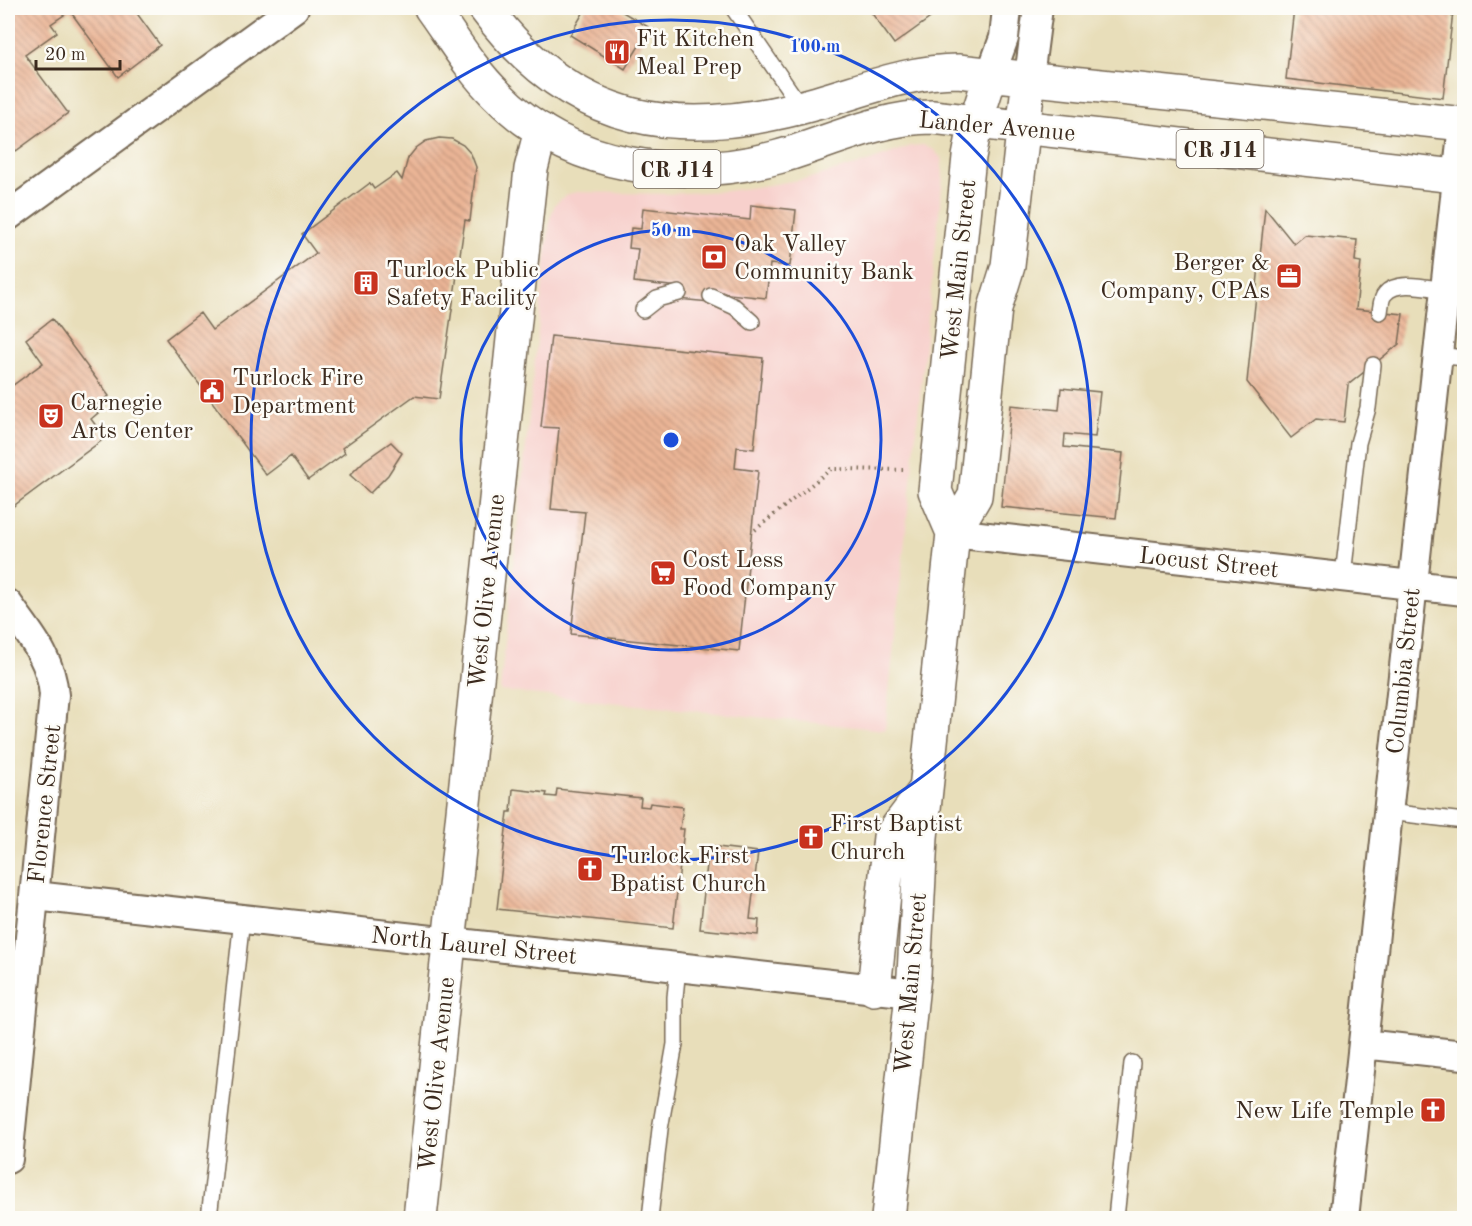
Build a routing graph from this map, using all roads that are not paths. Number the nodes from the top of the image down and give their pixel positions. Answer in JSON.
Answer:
{"nodes":[{"id":1,"x":294,"y":8,"type":"edge"},
{"id":2,"x":431,"y":8,"type":"edge"},
{"id":3,"x":485,"y":8,"type":"edge"},
{"id":4,"x":733,"y":8,"type":"edge"},
{"id":5,"x":1007,"y":8,"type":"edge"},
{"id":6,"x":1038,"y":8,"type":"edge"},
{"id":7,"x":991,"y":74,"type":"junction"},
{"id":8,"x":1029,"y":77,"type":"junction"},
{"id":9,"x":801,"y":107,"type":"junction"},
{"id":10,"x":976,"y":121,"type":"junction"},
{"id":11,"x":1464,"y":124,"type":"edge"},
{"id":12,"x":1023,"y":126,"type":"junction"},
{"id":13,"x":541,"y":130,"type":"junction"},
{"id":14,"x":1461,"y":177,"type":"edge"},
{"id":15,"x":8,"y":216,"type":"edge"},
{"id":16,"x":1444,"y":290,"type":"junction"},
{"id":17,"x":678,"y":293,"type":"dead end"},
{"id":18,"x":711,"y":296,"type":"dead end"},
{"id":19,"x":643,"y":310,"type":"dead end"},
{"id":20,"x":1380,"y":312,"type":"dead end"},
{"id":21,"x":752,"y":322,"type":"dead end"},
{"id":22,"x":1451,"y":357,"type":"edge"},
{"id":23,"x":1373,"y":365,"type":"dead end"},
{"id":24,"x":953,"y":533,"type":"junction"},
{"id":25,"x":1343,"y":576,"type":"junction"},
{"id":26,"x":1413,"y":585,"type":"junction"},
{"id":27,"x":1464,"y":591,"type":"edge"},
{"id":28,"x":8,"y":604,"type":"edge"},
{"id":29,"x":926,"y":789,"type":"junction"},
{"id":30,"x":1388,"y":812,"type":"junction"},
{"id":31,"x":1464,"y":821,"type":"edge"},
{"id":32,"x":35,"y":896,"type":"junction"},
{"id":33,"x":242,"y":919,"type":"junction"},
{"id":34,"x":449,"y":943,"type":"junction"},
{"id":35,"x":678,"y":968,"type":"junction"},
{"id":36,"x":874,"y":989,"type":"junction"},
{"id":37,"x":912,"y":993,"type":"junction"},
{"id":38,"x":1363,"y":1044,"type":"junction"},
{"id":39,"x":1464,"y":1055,"type":"edge"},
{"id":40,"x":1132,"y":1063,"type":"dead end"},
{"id":41,"x":8,"y":1159,"type":"edge"},
{"id":42,"x":210,"y":1218,"type":"edge"},
{"id":43,"x":420,"y":1218,"type":"edge"},
{"id":44,"x":650,"y":1218,"type":"edge"},
{"id":45,"x":888,"y":1218,"type":"edge"},
{"id":46,"x":1116,"y":1218,"type":"edge"},
{"id":47,"x":1344,"y":1218,"type":"edge"}],
"edges":[{"from":1,"to":15,"type":"street"},
{"from":2,"to":13,"type":"main road","number":"CR J14"},
{"from":3,"to":9,"type":"main road","name":"Lander Avenue","number":"CR J14"},
{"from":4,"to":9,"type":"lane"},
{"from":5,"to":7,"type":"street","name":"West Main Street"},
{"from":6,"to":8,"type":"street","name":"West Main Street"},
{"from":7,"to":8,"type":"main road","name":"Lander Avenue","number":"CR J14"},
{"from":7,"to":9,"type":"main road","name":"Lander Avenue","number":"CR J14"},
{"from":7,"to":10,"type":"main road","name":"West Main Street"},
{"from":8,"to":11,"type":"main road","name":"Lander Avenue","number":"CR J14"},
{"from":8,"to":12,"type":"main road","name":"West Main Street"},
{"from":10,"to":12,"type":"main road","name":"Lander Avenue","number":"CR J14"},
{"from":10,"to":13,"type":"main road","name":"Lander Avenue","number":"CR J14"},
{"from":10,"to":24,"type":"main road","name":"West Main Street"},
{"from":11,"to":14,"type":"street","name":"Columbia Street"},
{"from":12,"to":14,"type":"main road","name":"Lander Avenue","number":"CR J14"},
{"from":12,"to":24,"type":"main road","name":"West Main Street"},
{"from":13,"to":34,"type":"main road","name":"West Olive Avenue"},
{"from":14,"to":16,"type":"street","name":"Columbia Street"},
{"from":16,"to":20,"type":"lane"},
{"from":16,"to":22,"type":"street","name":"Columbia Street"},
{"from":17,"to":19,"type":"lane"},
{"from":18,"to":21,"type":"lane"},
{"from":22,"to":26,"type":"street","name":"Columbia Street"},
{"from":23,"to":25,"type":"lane"},
{"from":24,"to":25,"type":"street","name":"Locust Street"},
{"from":24,"to":29,"type":"main road","name":"West Main Street"},
{"from":25,"to":26,"type":"street","name":"Locust Street"},
{"from":26,"to":27,"type":"street","name":"Locust Street"},
{"from":26,"to":30,"type":"street","name":"Columbia Street"},
{"from":28,"to":32,"type":"street","name":"Florence Street"},
{"from":29,"to":36,"type":"main road"},
{"from":29,"to":37,"type":"main road","name":"West Main Street"},
{"from":30,"to":31,"type":"lane"},
{"from":30,"to":38,"type":"street","name":"Columbia Street"},
{"from":32,"to":33,"type":"street","name":"North Laurel Street"},
{"from":32,"to":41,"type":"street","name":"Florence Street"},
{"from":33,"to":34,"type":"street","name":"North Laurel Street"},
{"from":33,"to":42,"type":"lane"},
{"from":34,"to":35,"type":"street","name":"North Laurel Street"},
{"from":34,"to":43,"type":"main road","name":"West Olive Avenue"},
{"from":35,"to":36,"type":"street","name":"North Laurel Street"},
{"from":35,"to":44,"type":"lane"},
{"from":36,"to":37,"type":"street","name":"North Laurel Street"},
{"from":37,"to":45,"type":"main road","name":"West Main Street"},
{"from":38,"to":39,"type":"street"},
{"from":38,"to":47,"type":"street","name":"Columbia Street"},
{"from":40,"to":46,"type":"lane"}]}
